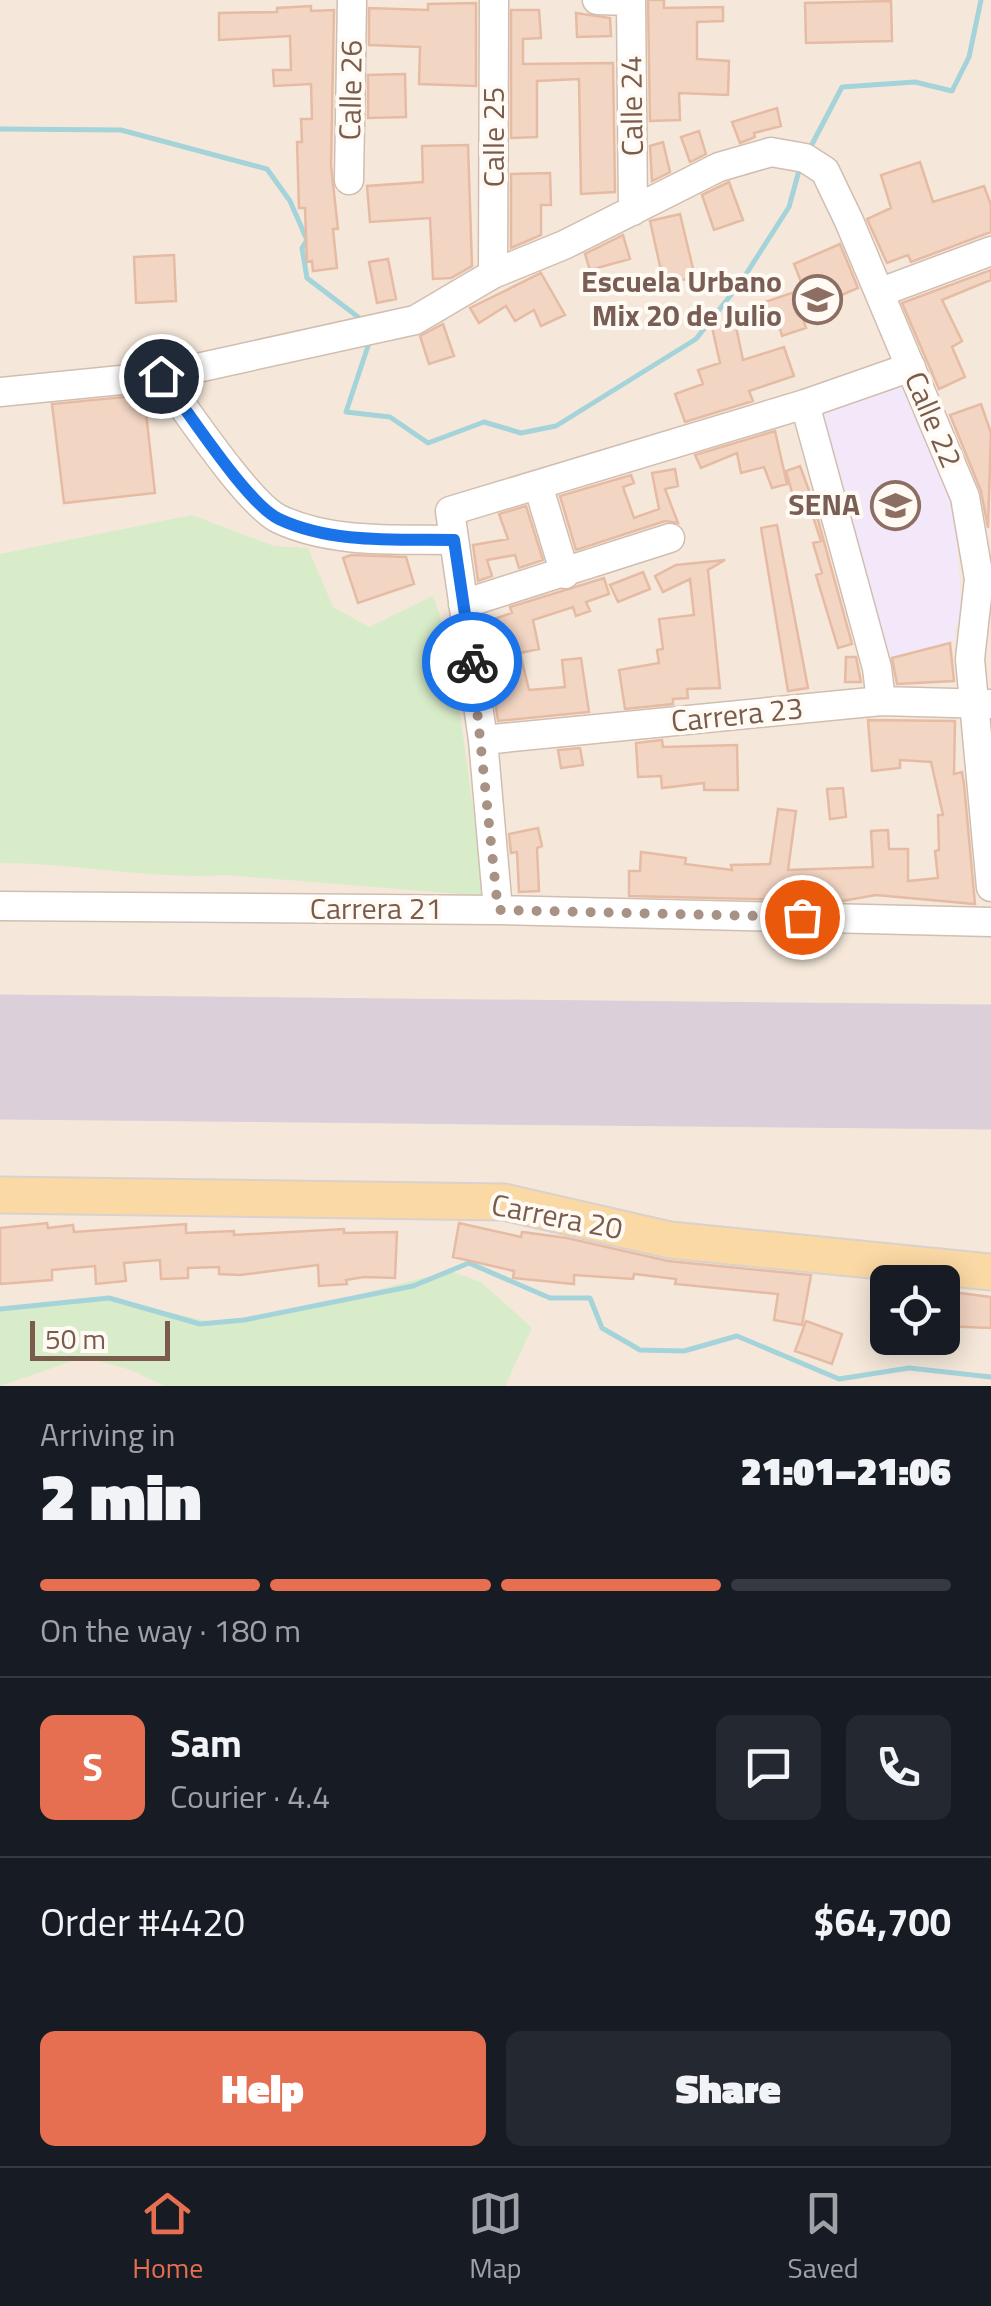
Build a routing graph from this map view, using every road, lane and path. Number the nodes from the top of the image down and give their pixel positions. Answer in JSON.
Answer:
{"nodes":[{"id":1,"x":352,"y":0,"type":"edge"},
{"id":2,"x":494,"y":0,"type":"edge"},
{"id":3,"x":597,"y":0,"type":"edge"},
{"id":4,"x":631,"y":0,"type":"edge"},
{"id":5,"x":349,"y":180,"type":"dead end"},
{"id":6,"x":632,"y":211,"type":"junction"},
{"id":7,"x":991,"y":252,"type":"edge"},
{"id":8,"x":494,"y":274,"type":"junction"},
{"id":9,"x":881,"y":292,"type":"junction"},
{"id":10,"x":911,"y":366,"type":"junction"},
{"id":11,"x":161,"y":376,"type":"junction"},
{"id":12,"x":0,"y":392,"type":"edge"},
{"id":13,"x":805,"y":404,"type":"junction"},
{"id":14,"x":538,"y":485,"type":"junction"},
{"id":15,"x":670,"y":538,"type":"dead end"},
{"id":16,"x":454,"y":540,"type":"junction"},
{"id":17,"x":566,"y":574,"type":"junction"},
{"id":18,"x":463,"y":604,"type":"junction"},
{"id":19,"x":881,"y":701,"type":"junction"},
{"id":20,"x":982,"y":704,"type":"edge"},
{"id":21,"x":483,"y":740,"type":"junction"},
{"id":22,"x":991,"y":887,"type":"edge"},
{"id":23,"x":0,"y":906,"type":"edge"},
{"id":24,"x":498,"y":910,"type":"junction"},
{"id":25,"x":991,"y":922,"type":"edge"},
{"id":26,"x":0,"y":1195,"type":"edge"},
{"id":27,"x":991,"y":1272,"type":"edge"}],
"edges":[{"from":1,"to":5,"type":"street","name":"Calle 26"},
{"from":2,"to":8,"type":"street","name":"Calle 25"},
{"from":3,"to":4,"type":"street"},
{"from":4,"to":6,"type":"street","name":"Calle 24"},
{"from":6,"to":8,"type":"street"},
{"from":6,"to":9,"type":"street","name":"Calle 22"},
{"from":7,"to":9,"type":"street"},
{"from":8,"to":11,"type":"street"},
{"from":9,"to":10,"type":"street","name":"Calle 22"},
{"from":10,"to":13,"type":"street"},
{"from":10,"to":20,"type":"street","name":"Calle 22"},
{"from":11,"to":12,"type":"street"},
{"from":11,"to":16,"type":"street"},
{"from":13,"to":14,"type":"street"},
{"from":13,"to":19,"type":"street"},
{"from":14,"to":16,"type":"street"},
{"from":14,"to":17,"type":"street"},
{"from":15,"to":17,"type":"street"},
{"from":16,"to":18,"type":"street"},
{"from":17,"to":18,"type":"street"},
{"from":18,"to":21,"type":"street"},
{"from":19,"to":20,"type":"street","name":"Carrera 23"},
{"from":19,"to":21,"type":"street","name":"Carrera 23"},
{"from":20,"to":22,"type":"street","name":"Calle 22"},
{"from":21,"to":24,"type":"street"},
{"from":23,"to":24,"type":"street","name":"Carrera 21"},
{"from":24,"to":25,"type":"street","name":"Carrera 21"},
{"from":26,"to":27,"type":"main road","name":"Carrera 20"}]}
